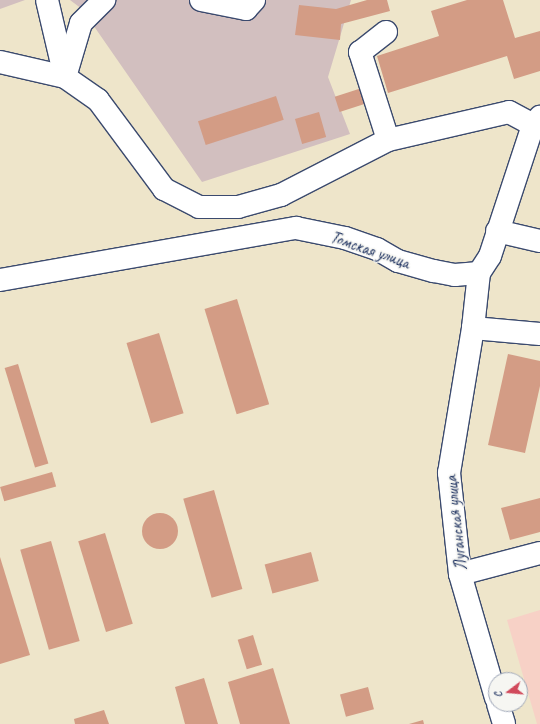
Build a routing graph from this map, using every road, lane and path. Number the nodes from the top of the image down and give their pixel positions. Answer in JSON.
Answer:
{"nodes":[{"id":1,"x":47,"y":0,"type":"edge"},
{"id":2,"x":104,"y":0,"type":"edge"},
{"id":3,"x":201,"y":0,"type":"edge"},
{"id":4,"x":254,"y":0,"type":"edge"},
{"id":5,"x":386,"y":32,"type":"dead end"},
{"id":6,"x":0,"y":62,"type":"edge"},
{"id":7,"x":65,"y":77,"type":"junction"},
{"id":8,"x":536,"y":121,"type":"edge"},
{"id":9,"x":388,"y":140,"type":"junction"},
{"id":10,"x":497,"y":231,"type":"junction"},
{"id":11,"x":540,"y":241,"type":"edge"},
{"id":12,"x":479,"y":273,"type":"junction"},
{"id":13,"x":0,"y":280,"type":"edge"},
{"id":14,"x":473,"y":328,"type":"junction"},
{"id":15,"x":540,"y":334,"type":"edge"},
{"id":16,"x":540,"y":553,"type":"edge"},
{"id":17,"x":460,"y":574,"type":"junction"},
{"id":18,"x":488,"y":672,"type":"edge"},
{"id":19,"x":500,"y":712,"type":"edge"},
{"id":20,"x":504,"y":724,"type":"edge"}],
"edges":[{"from":1,"to":7,"type":"street"},
{"from":2,"to":7,"type":"street"},
{"from":3,"to":4,"type":"street"},
{"from":5,"to":9,"type":"street"},
{"from":6,"to":7,"type":"street"},
{"from":7,"to":9,"type":"street"},
{"from":8,"to":9,"type":"street"},
{"from":8,"to":10,"type":"street"},
{"from":10,"to":11,"type":"street"},
{"from":10,"to":12,"type":"street"},
{"from":12,"to":13,"type":"street","name":"Томская улица"},
{"from":12,"to":14,"type":"street","name":"Луганская улица"},
{"from":14,"to":15,"type":"street"},
{"from":14,"to":17,"type":"street","name":"Луганская улица"},
{"from":16,"to":17,"type":"street"},
{"from":17,"to":18,"type":"street","name":"Луганская улица"},
{"from":19,"to":20,"type":"street"}]}
